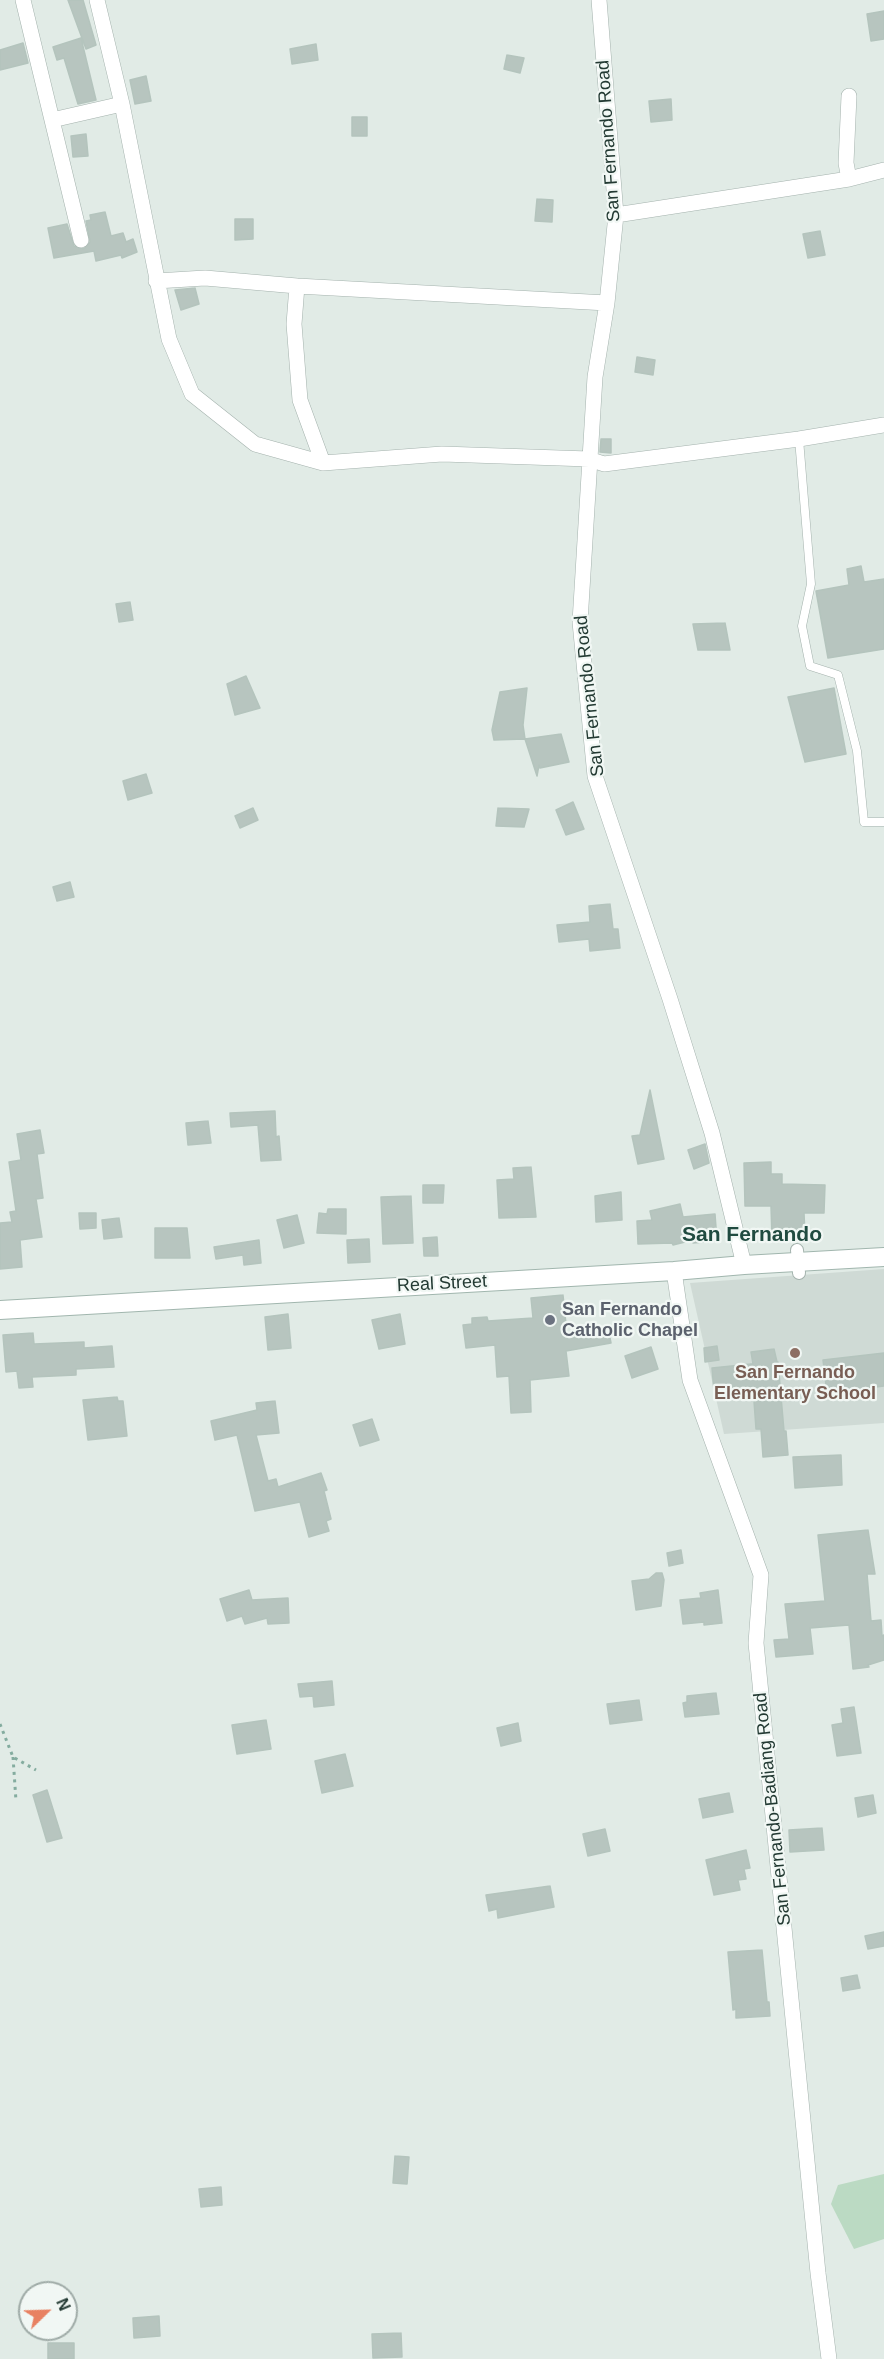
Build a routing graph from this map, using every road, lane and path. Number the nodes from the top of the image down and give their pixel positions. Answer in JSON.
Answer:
{"nodes":[{"id":1,"x":23,"y":0,"type":"edge"},
{"id":2,"x":97,"y":0,"type":"edge"},
{"id":3,"x":599,"y":0,"type":"edge"},
{"id":4,"x":849,"y":96,"type":"dead end"},
{"id":5,"x":122,"y":104,"type":"junction"},
{"id":6,"x":52,"y":120,"type":"junction"},
{"id":7,"x":884,"y":170,"type":"edge"},
{"id":8,"x":849,"y":179,"type":"junction"},
{"id":9,"x":616,"y":215,"type":"junction"},
{"id":10,"x":81,"y":240,"type":"dead end"},
{"id":11,"x":156,"y":281,"type":"junction"},
{"id":12,"x":297,"y":286,"type":"junction"},
{"id":13,"x":607,"y":303,"type":"junction"},
{"id":14,"x":884,"y":425,"type":"edge"},
{"id":15,"x":800,"y":439,"type":"junction"},
{"id":16,"x":589,"y":459,"type":"junction"},
{"id":17,"x":323,"y":463,"type":"junction"},
{"id":18,"x":884,"y":822,"type":"edge"},
{"id":19,"x":884,"y":1257,"type":"edge"},
{"id":20,"x":744,"y":1265,"type":"junction"},
{"id":21,"x":674,"y":1271,"type":"junction"},
{"id":22,"x":0,"y":1310,"type":"edge"},
{"id":23,"x":0,"y":1724,"type":"edge"},
{"id":24,"x":13,"y":1757,"type":"junction"},
{"id":25,"x":36,"y":1770,"type":"dead end"},
{"id":26,"x":16,"y":1801,"type":"dead end"},
{"id":27,"x":829,"y":2359,"type":"edge"}],
"edges":[{"from":1,"to":6,"type":"street"},
{"from":2,"to":5,"type":"street"},
{"from":3,"to":9,"type":"street","name":"San Fernando Road"},
{"from":4,"to":8,"type":"street"},
{"from":5,"to":6,"type":"street"},
{"from":5,"to":11,"type":"street"},
{"from":6,"to":10,"type":"street"},
{"from":7,"to":8,"type":"street"},
{"from":8,"to":9,"type":"street"},
{"from":9,"to":13,"type":"street","name":"San Fernando Road"},
{"from":11,"to":12,"type":"street"},
{"from":11,"to":17,"type":"street"},
{"from":12,"to":13,"type":"street"},
{"from":12,"to":17,"type":"street"},
{"from":13,"to":16,"type":"street","name":"San Fernando Road"},
{"from":14,"to":15,"type":"street"},
{"from":15,"to":16,"type":"street"},
{"from":15,"to":18,"type":"lane"},
{"from":16,"to":17,"type":"street"},
{"from":16,"to":20,"type":"street","name":"San Fernando Road"},
{"from":19,"to":20,"type":"main road","name":"Real Street"},
{"from":20,"to":21,"type":"main road","name":"Real Street"},
{"from":21,"to":22,"type":"main road","name":"Real Street"},
{"from":21,"to":27,"type":"street","name":"San Fernando-Badiang Road"},
{"from":23,"to":24,"type":"path"},
{"from":24,"to":25,"type":"path"},
{"from":24,"to":26,"type":"path"}]}
